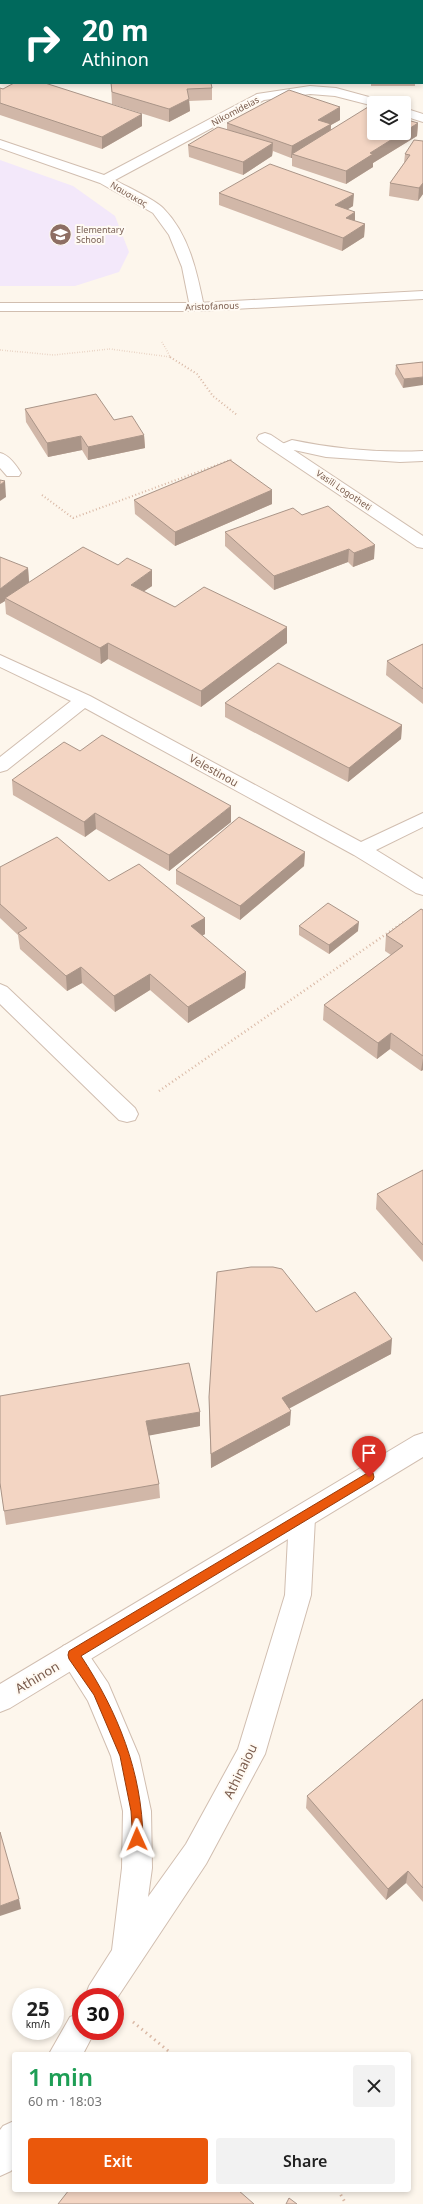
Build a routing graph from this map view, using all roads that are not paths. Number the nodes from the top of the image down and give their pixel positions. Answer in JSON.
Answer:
{"nodes":[{"id":1,"x":367,"y":101,"type":"edge"},
{"id":2,"x":411,"y":114,"type":"edge"},
{"id":3,"x":423,"y":118,"type":"edge"},
{"id":4,"x":0,"y":144,"type":"edge"},
{"id":5,"x":105,"y":180,"type":"junction"},
{"id":6,"x":423,"y":295,"type":"edge"},
{"id":7,"x":0,"y":307,"type":"edge"},
{"id":8,"x":197,"y":307,"type":"junction"},
{"id":9,"x":423,"y":456,"type":"edge"},
{"id":10,"x":0,"y":458,"type":"edge"},
{"id":11,"x":13,"y":473,"type":"road end"},
{"id":12,"x":423,"y":543,"type":"edge"},
{"id":13,"x":0,"y":660,"type":"edge"},
{"id":14,"x":84,"y":700,"type":"junction"},
{"id":15,"x":0,"y":766,"type":"edge"},
{"id":16,"x":423,"y":820,"type":"edge"},
{"id":17,"x":361,"y":850,"type":"junction"},
{"id":18,"x":423,"y":888,"type":"edge"},
{"id":19,"x":0,"y":992,"type":"edge"},
{"id":20,"x":126,"y":1114,"type":"road end"},
{"id":21,"x":423,"y":1444,"type":"edge"},
{"id":22,"x":302,"y":1518,"type":"junction"},
{"id":23,"x":73,"y":1655,"type":"junction"},
{"id":24,"x":0,"y":1699,"type":"edge"},
{"id":25,"x":127,"y":1954,"type":"junction"},
{"id":26,"x":106,"y":1988,"type":"edge"},
{"id":27,"x":74,"y":2040,"type":"edge"},
{"id":28,"x":66,"y":2052,"type":"edge"},
{"id":29,"x":12,"y":2140,"type":"edge"},
{"id":30,"x":0,"y":2160,"type":"edge"}],
"edges":[{"from":1,"to":5,"type":"street","name":"Nikomideias"},
{"from":2,"to":3,"type":"street"},
{"from":4,"to":5,"type":"street","name":"Ναυσικας"},
{"from":5,"to":8,"type":"street","name":"Ναυσικας"},
{"from":6,"to":8,"type":"street","name":"Aristofanous"},
{"from":7,"to":8,"type":"street","name":"Aristofanous"},
{"from":9,"to":12,"type":"street","name":"Vasili Logotheti"},
{"from":10,"to":11,"type":"street"},
{"from":13,"to":14,"type":"street","name":"Velestinou"},
{"from":14,"to":15,"type":"street"},
{"from":14,"to":17,"type":"street","name":"Velestinou"},
{"from":16,"to":17,"type":"street"},
{"from":17,"to":18,"type":"street","name":"Velestinou"},
{"from":19,"to":20,"type":"street"},
{"from":21,"to":22,"type":"street","name":"Athinon"},
{"from":22,"to":23,"type":"street","name":"Athinon"},
{"from":22,"to":25,"type":"street","name":"Athinaiou"},
{"from":23,"to":24,"type":"street","name":"Athinon"},
{"from":23,"to":25,"type":"street","name":"Athinaiou"},
{"from":25,"to":26,"type":"street","name":"Athinaiou"},
{"from":27,"to":28,"type":"street"},
{"from":29,"to":30,"type":"street"}]}
